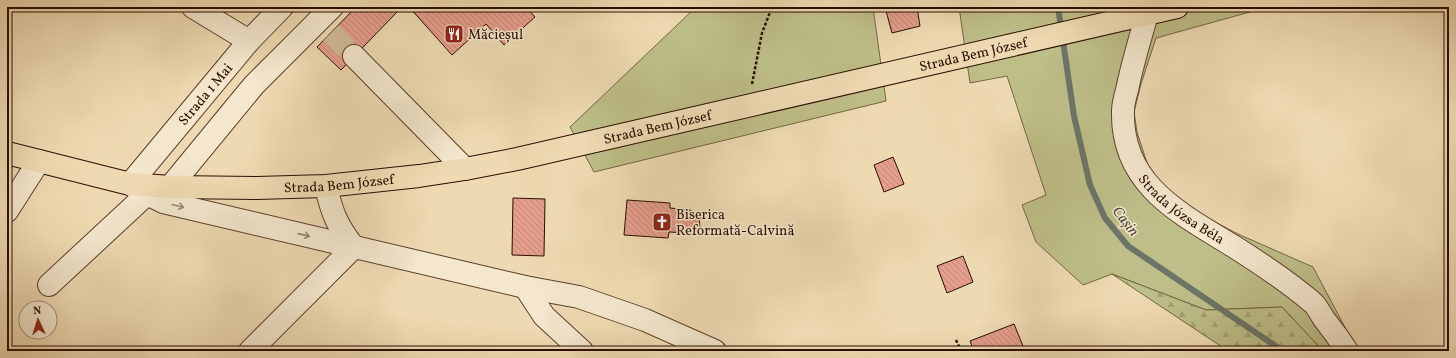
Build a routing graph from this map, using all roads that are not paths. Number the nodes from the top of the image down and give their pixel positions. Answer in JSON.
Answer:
{"nodes":[{"id":1,"x":193,"y":7,"type":"edge"},
{"id":2,"x":282,"y":7,"type":"edge"},
{"id":3,"x":1177,"y":7,"type":"edge"},
{"id":4,"x":1147,"y":14,"type":"junction"},
{"id":5,"x":327,"y":20,"type":"edge"},
{"id":6,"x":249,"y":41,"type":"junction"},
{"id":7,"x":354,"y":56,"type":"tunnel mouth"},
{"id":8,"x":7,"y":153,"type":"edge"},
{"id":9,"x":39,"y":161,"type":"junction"},
{"id":10,"x":465,"y":169,"type":"junction"},
{"id":11,"x":326,"y":186,"type":"junction"},
{"id":12,"x":170,"y":187,"type":"junction"},
{"id":13,"x":138,"y":189,"type":"junction"},
{"id":14,"x":7,"y":211,"type":"edge"},
{"id":15,"x":354,"y":247,"type":"junction"},
{"id":16,"x":49,"y":285,"type":"dead end"},
{"id":17,"x":525,"y":287,"type":"junction"},
{"id":18,"x":250,"y":351,"type":"edge"},
{"id":19,"x":582,"y":351,"type":"edge"},
{"id":20,"x":715,"y":351,"type":"edge"},
{"id":21,"x":1347,"y":351,"type":"edge"}],
"edges":[{"from":1,"to":6,"type":"street"},
{"from":2,"to":6,"type":"street","name":"Strada 1 Mai"},
{"from":3,"to":4,"type":"highway","name":"Strada Bem József"},
{"from":4,"to":10,"type":"highway","name":"Strada Bem József"},
{"from":4,"to":21,"type":"street","name":"Strada Józsa Béla"},
{"from":5,"to":12,"type":"street"},
{"from":6,"to":13,"type":"street","name":"Strada 1 Mai"},
{"from":7,"to":10,"type":"street"},
{"from":8,"to":9,"type":"highway","name":"Strada Bem József"},
{"from":9,"to":13,"type":"highway","name":"Strada Bem József"},
{"from":9,"to":14,"type":"street"},
{"from":10,"to":11,"type":"highway","name":"Strada Bem József"},
{"from":11,"to":12,"type":"highway","name":"Strada Bem József"},
{"from":11,"to":15,"type":"street"},
{"from":12,"to":13,"type":"highway","name":"Strada Bem József"},
{"from":13,"to":15,"type":"street","name":"Strada Bem József","one_way":true},
{"from":13,"to":16,"type":"street","name":"Strada 1 Mai"},
{"from":15,"to":17,"type":"street","name":"Strada Bem József"},
{"from":15,"to":18,"type":"street"},
{"from":17,"to":19,"type":"street"},
{"from":17,"to":20,"type":"street","name":"Strada Bem József"}]}
